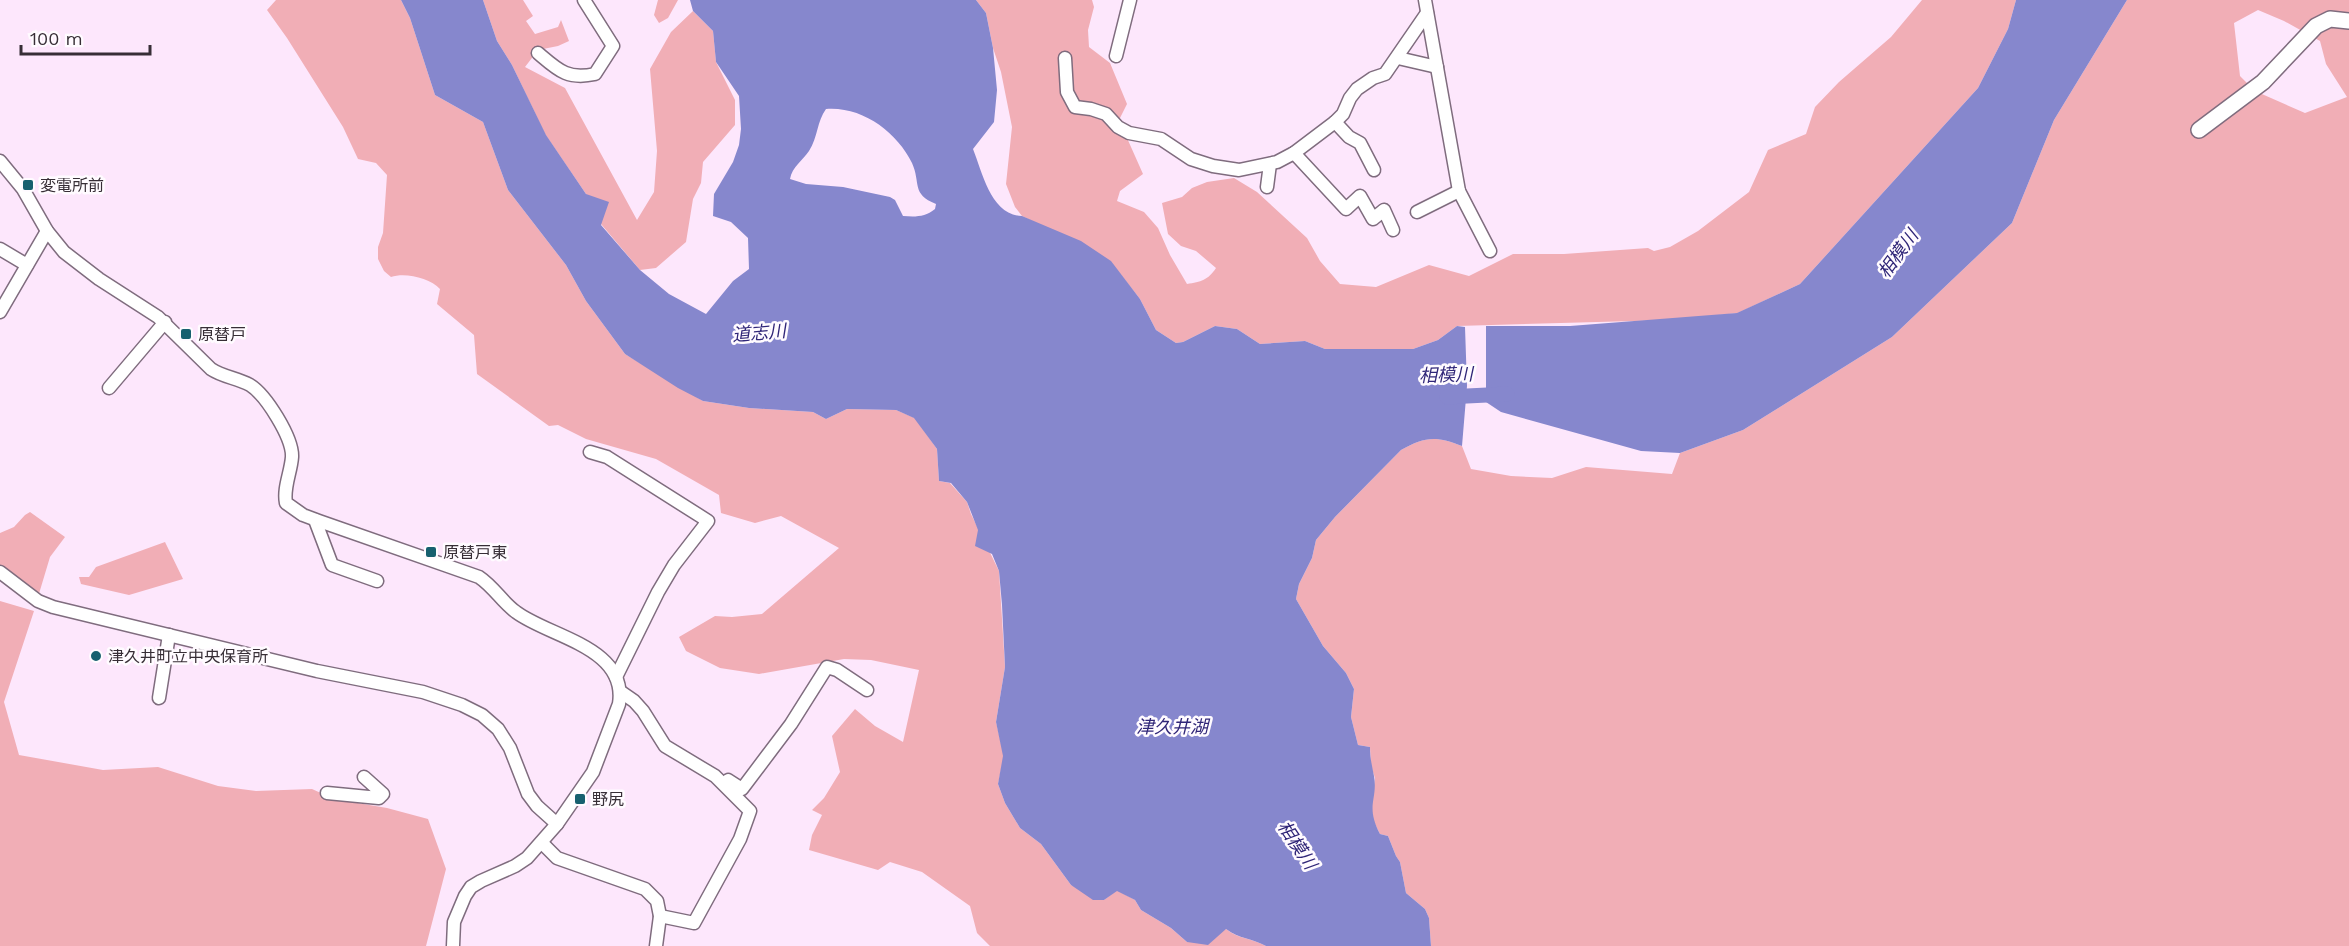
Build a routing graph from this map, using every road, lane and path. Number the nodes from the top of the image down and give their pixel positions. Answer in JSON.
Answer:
{"nodes":[{"id":1,"x":584,"y":0,"type":"edge"},
{"id":2,"x":1130,"y":0,"type":"edge"},
{"id":3,"x":1426,"y":6,"type":"edge"},
{"id":4,"x":2349,"y":21,"type":"edge"},
{"id":5,"x":538,"y":53,"type":"dead end"},
{"id":6,"x":1116,"y":56,"type":"dead end"},
{"id":7,"x":1065,"y":58,"type":"dead end"},
{"id":8,"x":1398,"y":58,"type":"junction"},
{"id":9,"x":1437,"y":67,"type":"junction"},
{"id":10,"x":1335,"y":122,"type":"junction"},
{"id":11,"x":2199,"y":130,"type":"dead end"},
{"id":12,"x":1294,"y":153,"type":"junction"},
{"id":13,"x":0,"y":161,"type":"edge"},
{"id":14,"x":1270,"y":164,"type":"junction"},
{"id":15,"x":1374,"y":170,"type":"dead end"},
{"id":16,"x":1267,"y":188,"type":"dead end"},
{"id":17,"x":1459,"y":191,"type":"junction"},
{"id":18,"x":1417,"y":212,"type":"dead end"},
{"id":19,"x":1393,"y":230,"type":"dead end"},
{"id":20,"x":47,"y":231,"type":"junction"},
{"id":21,"x":0,"y":249,"type":"edge"},
{"id":22,"x":1490,"y":251,"type":"dead end"},
{"id":23,"x":27,"y":265,"type":"junction"},
{"id":24,"x":0,"y":312,"type":"edge"},
{"id":25,"x":165,"y":322,"type":"junction"},
{"id":26,"x":109,"y":388,"type":"dead end"},
{"id":27,"x":590,"y":452,"type":"dead end"},
{"id":28,"x":315,"y":520,"type":"junction"},
{"id":29,"x":0,"y":572,"type":"edge"},
{"id":30,"x":377,"y":581,"type":"dead end"},
{"id":31,"x":169,"y":635,"type":"junction"},
{"id":32,"x":615,"y":677,"type":"junction"},
{"id":33,"x":867,"y":690,"type":"dead end"},
{"id":34,"x":621,"y":692,"type":"junction"},
{"id":35,"x":159,"y":698,"type":"dead end"},
{"id":36,"x":715,"y":776,"type":"junction"},
{"id":37,"x":364,"y":777,"type":"dead end"},
{"id":38,"x":327,"y":793,"type":"dead end"},
{"id":39,"x":557,"y":824,"type":"junction"},
{"id":40,"x":542,"y":843,"type":"junction"},
{"id":41,"x":660,"y":916,"type":"junction"},
{"id":42,"x":453,"y":946,"type":"edge"},
{"id":43,"x":656,"y":946,"type":"edge"}],
"edges":[{"from":1,"to":5,"type":"street"},
{"from":2,"to":6,"type":"street"},
{"from":3,"to":8,"type":"street"},
{"from":3,"to":9,"type":"street"},
{"from":4,"to":11,"type":"main road"},
{"from":7,"to":14,"type":"street"},
{"from":8,"to":9,"type":"street"},
{"from":8,"to":10,"type":"street"},
{"from":9,"to":17,"type":"street"},
{"from":10,"to":12,"type":"street"},
{"from":10,"to":15,"type":"street"},
{"from":12,"to":14,"type":"street"},
{"from":12,"to":19,"type":"street"},
{"from":13,"to":20,"type":"street"},
{"from":14,"to":16,"type":"street"},
{"from":17,"to":18,"type":"street"},
{"from":17,"to":22,"type":"street"},
{"from":20,"to":23,"type":"street"},
{"from":20,"to":25,"type":"street"},
{"from":21,"to":23,"type":"street"},
{"from":23,"to":24,"type":"street"},
{"from":25,"to":26,"type":"street"},
{"from":25,"to":28,"type":"street"},
{"from":27,"to":32,"type":"street"},
{"from":28,"to":30,"type":"street"},
{"from":28,"to":32,"type":"street"},
{"from":29,"to":31,"type":"street"},
{"from":31,"to":35,"type":"street"},
{"from":31,"to":39,"type":"street"},
{"from":32,"to":34,"type":"street"},
{"from":33,"to":36,"type":"street"},
{"from":34,"to":36,"type":"street"},
{"from":34,"to":39,"type":"street"},
{"from":36,"to":41,"type":"street"},
{"from":37,"to":38,"type":"street"},
{"from":39,"to":40,"type":"street"},
{"from":40,"to":41,"type":"street"},
{"from":40,"to":42,"type":"street"},
{"from":41,"to":43,"type":"street"}]}
